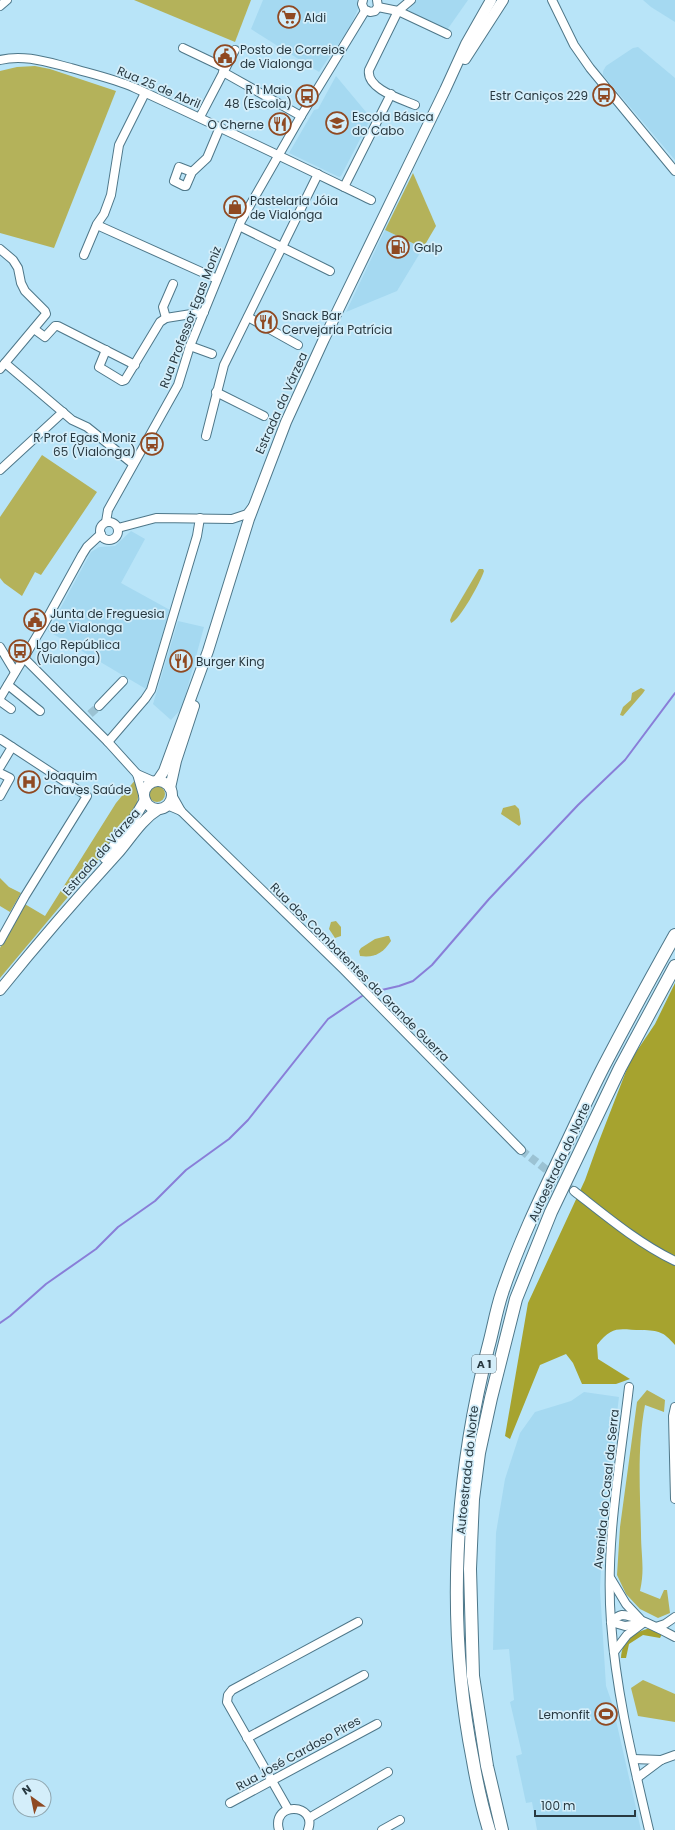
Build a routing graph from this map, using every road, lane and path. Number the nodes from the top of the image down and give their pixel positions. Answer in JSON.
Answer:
{"nodes":[{"id":1,"x":7,"y":0,"type":"edge"},
{"id":2,"x":363,"y":0,"type":"edge"},
{"id":3,"x":411,"y":0,"type":"edge"},
{"id":4,"x":491,"y":0,"type":"edge"},
{"id":5,"x":503,"y":0,"type":"edge"},
{"id":6,"x":552,"y":1,"type":"edge"},
{"id":7,"x":378,"y":4,"type":"edge"},
{"id":8,"x":0,"y":6,"type":"edge"},
{"id":9,"x":366,"y":11,"type":"junction"},
{"id":10,"x":398,"y":11,"type":"junction"},
{"id":11,"x":447,"y":34,"type":"dead end"},
{"id":12,"x":183,"y":48,"type":"dead end"},
{"id":13,"x":235,"y":50,"type":"dead end"},
{"id":14,"x":0,"y":60,"type":"edge"},
{"id":15,"x":224,"y":70,"type":"junction"},
{"id":16,"x":446,"y":90,"type":"junction"},
{"id":17,"x":145,"y":93,"type":"junction"},
{"id":18,"x":391,"y":94,"type":"junction"},
{"id":19,"x":415,"y":105,"type":"dead end"},
{"id":20,"x":301,"y":116,"type":"junction"},
{"id":21,"x":200,"y":117,"type":"junction"},
{"id":22,"x":220,"y":127,"type":"junction"},
{"id":23,"x":279,"y":155,"type":"junction"},
{"id":24,"x":675,"y":171,"type":"edge"},
{"id":25,"x":192,"y":172,"type":"dead end"},
{"id":26,"x":318,"y":174,"type":"junction"},
{"id":27,"x":344,"y":187,"type":"junction"},
{"id":28,"x":370,"y":200,"type":"dead end"},
{"id":29,"x":97,"y":226,"type":"junction"},
{"id":30,"x":239,"y":226,"type":"junction"},
{"id":31,"x":282,"y":246,"type":"junction"},
{"id":32,"x":0,"y":249,"type":"edge"},
{"id":33,"x":84,"y":255,"type":"dead end"},
{"id":34,"x":330,"y":271,"type":"dead end"},
{"id":35,"x":217,"y":279,"type":"junction"},
{"id":36,"x":173,"y":284,"type":"dead end"},
{"id":37,"x":204,"y":312,"type":"junction"},
{"id":38,"x":248,"y":317,"type":"junction"},
{"id":39,"x":166,"y":318,"type":"junction"},
{"id":40,"x":34,"y":329,"type":"junction"},
{"id":41,"x":298,"y":345,"type":"dead end"},
{"id":42,"x":190,"y":346,"type":"junction"},
{"id":43,"x":106,"y":350,"type":"junction"},
{"id":44,"x":212,"y":354,"type":"dead end"},
{"id":45,"x":135,"y":365,"type":"junction"},
{"id":46,"x":2,"y":366,"type":"edge"},
{"id":47,"x":216,"y":392,"type":"junction"},
{"id":48,"x":63,"y":412,"type":"junction"},
{"id":49,"x":264,"y":416,"type":"dead end"},
{"id":50,"x":206,"y":436,"type":"dead end"},
{"id":51,"x":133,"y":464,"type":"junction"},
{"id":52,"x":0,"y":470,"type":"edge"},
{"id":53,"x":254,"y":504,"type":"junction"},
{"id":54,"x":200,"y":518,"type":"junction"},
{"id":55,"x":232,"y":518,"type":"junction"},
{"id":56,"x":106,"y":522,"type":"junction"},
{"id":57,"x":118,"y":528,"type":"junction"},
{"id":58,"x":245,"y":533,"type":"junction"},
{"id":59,"x":101,"y":534,"type":"junction"},
{"id":60,"x":0,"y":647,"type":"edge"},
{"id":61,"x":208,"y":651,"type":"junction"},
{"id":62,"x":24,"y":658,"type":"junction"},
{"id":63,"x":15,"y":672,"type":"junction"},
{"id":64,"x":123,"y":681,"type":"dead end"},
{"id":65,"x":8,"y":685,"type":"junction"},
{"id":66,"x":0,"y":698,"type":"edge"},
{"id":67,"x":0,"y":701,"type":"edge"},
{"id":68,"x":99,"y":706,"type":"tunnel mouth"},
{"id":69,"x":11,"y":709,"type":"dead end"},
{"id":70,"x":40,"y":711,"type":"dead end"},
{"id":71,"x":0,"y":739,"type":"edge"},
{"id":72,"x":108,"y":742,"type":"junction"},
{"id":73,"x":12,"y":747,"type":"junction"},
{"id":74,"x":0,"y":767,"type":"edge"},
{"id":75,"x":0,"y":772,"type":"edge"},
{"id":76,"x":137,"y":774,"type":"junction"},
{"id":77,"x":156,"y":781,"type":"junction"},
{"id":78,"x":171,"y":792,"type":"junction"},
{"id":79,"x":0,"y":796,"type":"edge"},
{"id":80,"x":144,"y":798,"type":"junction"},
{"id":81,"x":163,"y":807,"type":"junction"},
{"id":82,"x":181,"y":811,"type":"junction"},
{"id":83,"x":64,"y":913,"type":"junction"},
{"id":84,"x":675,"y":935,"type":"edge"},
{"id":85,"x":0,"y":941,"type":"edge"},
{"id":86,"x":675,"y":966,"type":"edge"},
{"id":87,"x":0,"y":990,"type":"edge"},
{"id":88,"x":522,"y":1150,"type":"tunnel mouth"},
{"id":89,"x":574,"y":1191,"type":"tunnel mouth"},
{"id":90,"x":675,"y":1261,"type":"edge"},
{"id":91,"x":629,"y":1387,"type":"dead end"},
{"id":92,"x":675,"y":1407,"type":"edge"},
{"id":93,"x":675,"y":1481,"type":"edge"},
{"id":94,"x":675,"y":1499,"type":"edge"},
{"id":95,"x":610,"y":1575,"type":"junction"},
{"id":96,"x":675,"y":1617,"type":"edge"},
{"id":97,"x":358,"y":1622,"type":"dead end"},
{"id":98,"x":611,"y":1622,"type":"junction"},
{"id":99,"x":643,"y":1623,"type":"junction"},
{"id":100,"x":656,"y":1627,"type":"junction"},
{"id":101,"x":674,"y":1636,"type":"edge"},
{"id":102,"x":614,"y":1652,"type":"junction"},
{"id":103,"x":364,"y":1675,"type":"dead end"},
{"id":104,"x":377,"y":1724,"type":"dead end"},
{"id":105,"x":247,"y":1738,"type":"junction"},
{"id":106,"x":675,"y":1755,"type":"edge"},
{"id":107,"x":633,"y":1759,"type":"junction"},
{"id":108,"x":661,"y":1760,"type":"junction"},
{"id":109,"x":388,"y":1772,"type":"dead end"},
{"id":110,"x":637,"y":1778,"type":"junction"},
{"id":111,"x":272,"y":1780,"type":"junction"},
{"id":112,"x":230,"y":1803,"type":"dead end"},
{"id":113,"x":288,"y":1809,"type":"junction"},
{"id":114,"x":308,"y":1818,"type":"junction"},
{"id":115,"x":400,"y":1820,"type":"dead end"},
{"id":116,"x":279,"y":1830,"type":"edge"},
{"id":117,"x":308,"y":1830,"type":"edge"},
{"id":118,"x":382,"y":1830,"type":"edge"},
{"id":119,"x":489,"y":1830,"type":"edge"},
{"id":120,"x":502,"y":1830,"type":"edge"},
{"id":121,"x":649,"y":1830,"type":"edge"}],
"edges":[{"from":1,"to":8,"type":"street"},
{"from":2,"to":9,"type":"street"},
{"from":3,"to":10,"type":"street"},
{"from":4,"to":16,"type":"main road","name":"Estrada da Várzea"},
{"from":5,"to":16,"type":"main road","name":"Estrada da Várzea"},
{"from":6,"to":24,"type":"street"},
{"from":7,"to":9,"type":"street"},
{"from":7,"to":10,"type":"street"},
{"from":9,"to":20,"type":"street","name":"Rua Professor Egas Moniz"},
{"from":10,"to":11,"type":"street"},
{"from":10,"to":18,"type":"street"},
{"from":12,"to":15,"type":"street"},
{"from":13,"to":15,"type":"street"},
{"from":14,"to":17,"type":"street","name":"Rua 25 de Abril"},
{"from":15,"to":20,"type":"street"},
{"from":15,"to":21,"type":"street"},
{"from":16,"to":53,"type":"main road","name":"Estrada da Várzea"},
{"from":17,"to":21,"type":"street","name":"Rua 25 de Abril"},
{"from":17,"to":29,"type":"street"},
{"from":18,"to":19,"type":"street"},
{"from":18,"to":27,"type":"street"},
{"from":20,"to":23,"type":"street","name":"Rua Professor Egas Moniz"},
{"from":21,"to":22,"type":"street","name":"Rua 25 de Abril"},
{"from":22,"to":23,"type":"street","name":"Rua 25 de Abril"},
{"from":22,"to":25,"type":"street"},
{"from":23,"to":26,"type":"street","name":"Rua 25 de Abril"},
{"from":23,"to":30,"type":"street","name":"Rua Professor Egas Moniz"},
{"from":26,"to":27,"type":"street","name":"Rua 25 de Abril"},
{"from":26,"to":31,"type":"street"},
{"from":27,"to":28,"type":"street","name":"Rua 25 de Abril"},
{"from":29,"to":33,"type":"street"},
{"from":29,"to":35,"type":"street"},
{"from":30,"to":31,"type":"street"},
{"from":30,"to":35,"type":"street","name":"Rua Professor Egas Moniz"},
{"from":31,"to":34,"type":"street"},
{"from":31,"to":38,"type":"street"},
{"from":32,"to":40,"type":"street"},
{"from":35,"to":37,"type":"street","name":"Rua Professor Egas Moniz"},
{"from":36,"to":39,"type":"street"},
{"from":37,"to":39,"type":"street"},
{"from":37,"to":42,"type":"street","name":"Rua Professor Egas Moniz"},
{"from":38,"to":41,"type":"street"},
{"from":38,"to":47,"type":"street"},
{"from":39,"to":45,"type":"street"},
{"from":40,"to":43,"type":"street"},
{"from":40,"to":46,"type":"street"},
{"from":42,"to":44,"type":"street"},
{"from":42,"to":51,"type":"street","name":"Rua Professor Egas Moniz"},
{"from":43,"to":45,"type":"street"},
{"from":43,"to":45,"type":"street"},
{"from":46,"to":48,"type":"street"},
{"from":47,"to":49,"type":"street"},
{"from":47,"to":50,"type":"street"},
{"from":48,"to":51,"type":"street"},
{"from":48,"to":52,"type":"street"},
{"from":51,"to":56,"type":"street","name":"Rua Professor Egas Moniz"},
{"from":53,"to":55,"type":"street"},
{"from":53,"to":58,"type":"main road","name":"Estrada da Várzea"},
{"from":54,"to":55,"type":"street"},
{"from":54,"to":57,"type":"street"},
{"from":54,"to":72,"type":"street"},
{"from":55,"to":58,"type":"street"},
{"from":56,"to":57,"type":"street"},
{"from":56,"to":59,"type":"street","name":"Rua Professor Egas Moniz"},
{"from":57,"to":59,"type":"street"},
{"from":58,"to":61,"type":"main road","name":"Estrada da Várzea"},
{"from":59,"to":62,"type":"street","name":"Rua Professor Egas Moniz"},
{"from":60,"to":63,"type":"street"},
{"from":61,"to":77,"type":"main road","name":"Estrada da Várzea"},
{"from":61,"to":78,"type":"main road","name":"Estrada da Várzea"},
{"from":62,"to":63,"type":"street","name":"Rua Professor Egas Moniz"},
{"from":62,"to":72,"type":"street"},
{"from":63,"to":65,"type":"street","name":"Rua Professor Egas Moniz"},
{"from":64,"to":68,"type":"street"},
{"from":65,"to":66,"type":"street","name":"Rua Professor Egas Moniz"},
{"from":65,"to":70,"type":"street"},
{"from":67,"to":69,"type":"street"},
{"from":71,"to":73,"type":"street"},
{"from":72,"to":76,"type":"street"},
{"from":73,"to":74,"type":"street"},
{"from":73,"to":85,"type":"street"},
{"from":75,"to":79,"type":"street"},
{"from":76,"to":77,"type":"street"},
{"from":76,"to":80,"type":"street"},
{"from":77,"to":78,"type":"main road"},
{"from":77,"to":80,"type":"main road","name":"Estrada da Várzea"},
{"from":78,"to":81,"type":"main road","name":"Estrada da Várzea"},
{"from":78,"to":82,"type":"street","name":"Rua dos Combatentes da Grande Guerra"},
{"from":80,"to":81,"type":"main road","name":"Estrada da Várzea"},
{"from":80,"to":83,"type":"main road","name":"Estrada da Várzea"},
{"from":81,"to":82,"type":"street","name":"Rua dos Combatentes da Grande Guerra"},
{"from":81,"to":83,"type":"main road","name":"Estrada da Várzea"},
{"from":82,"to":88,"type":"street","name":"Rua dos Combatentes da Grande Guerra"},
{"from":83,"to":87,"type":"main road","name":"Estrada da Várzea"},
{"from":84,"to":119,"type":"highway","name":"Autoestrada do Norte","number":"A 1"},
{"from":86,"to":120,"type":"highway","name":"Autoestrada do Norte","number":"A 1"},
{"from":89,"to":90,"type":"street"},
{"from":91,"to":95,"type":"street","name":"Avenida do Casal da Serra"},
{"from":92,"to":93,"type":"street"},
{"from":93,"to":94,"type":"street"},
{"from":95,"to":98,"type":"street","name":"Avenida do Casal da Serra"},
{"from":95,"to":99,"type":"street"},
{"from":96,"to":100,"type":"street"},
{"from":96,"to":101,"type":"street"},
{"from":97,"to":105,"type":"street"},
{"from":98,"to":99,"type":"street"},
{"from":98,"to":102,"type":"street","name":"Avenida do Casal da Serra"},
{"from":99,"to":100,"type":"street"},
{"from":99,"to":102,"type":"street"},
{"from":100,"to":101,"type":"street"},
{"from":102,"to":107,"type":"street","name":"Avenida do Casal da Serra"},
{"from":103,"to":105,"type":"street"},
{"from":104,"to":111,"type":"street","name":"Rua José Cardoso Pires"},
{"from":105,"to":111,"type":"street"},
{"from":106,"to":108,"type":"street"},
{"from":107,"to":108,"type":"street"},
{"from":107,"to":110,"type":"street","name":"Avenida do Casal da Serra"},
{"from":108,"to":110,"type":"street"},
{"from":109,"to":114,"type":"street"},
{"from":110,"to":121,"type":"street","name":"Avenida do Casal da Serra"},
{"from":111,"to":112,"type":"street","name":"Rua José Cardoso Pires"},
{"from":111,"to":113,"type":"street"},
{"from":113,"to":114,"type":"street"},
{"from":113,"to":116,"type":"street"},
{"from":114,"to":117,"type":"street"},
{"from":115,"to":118,"type":"street"}]}
